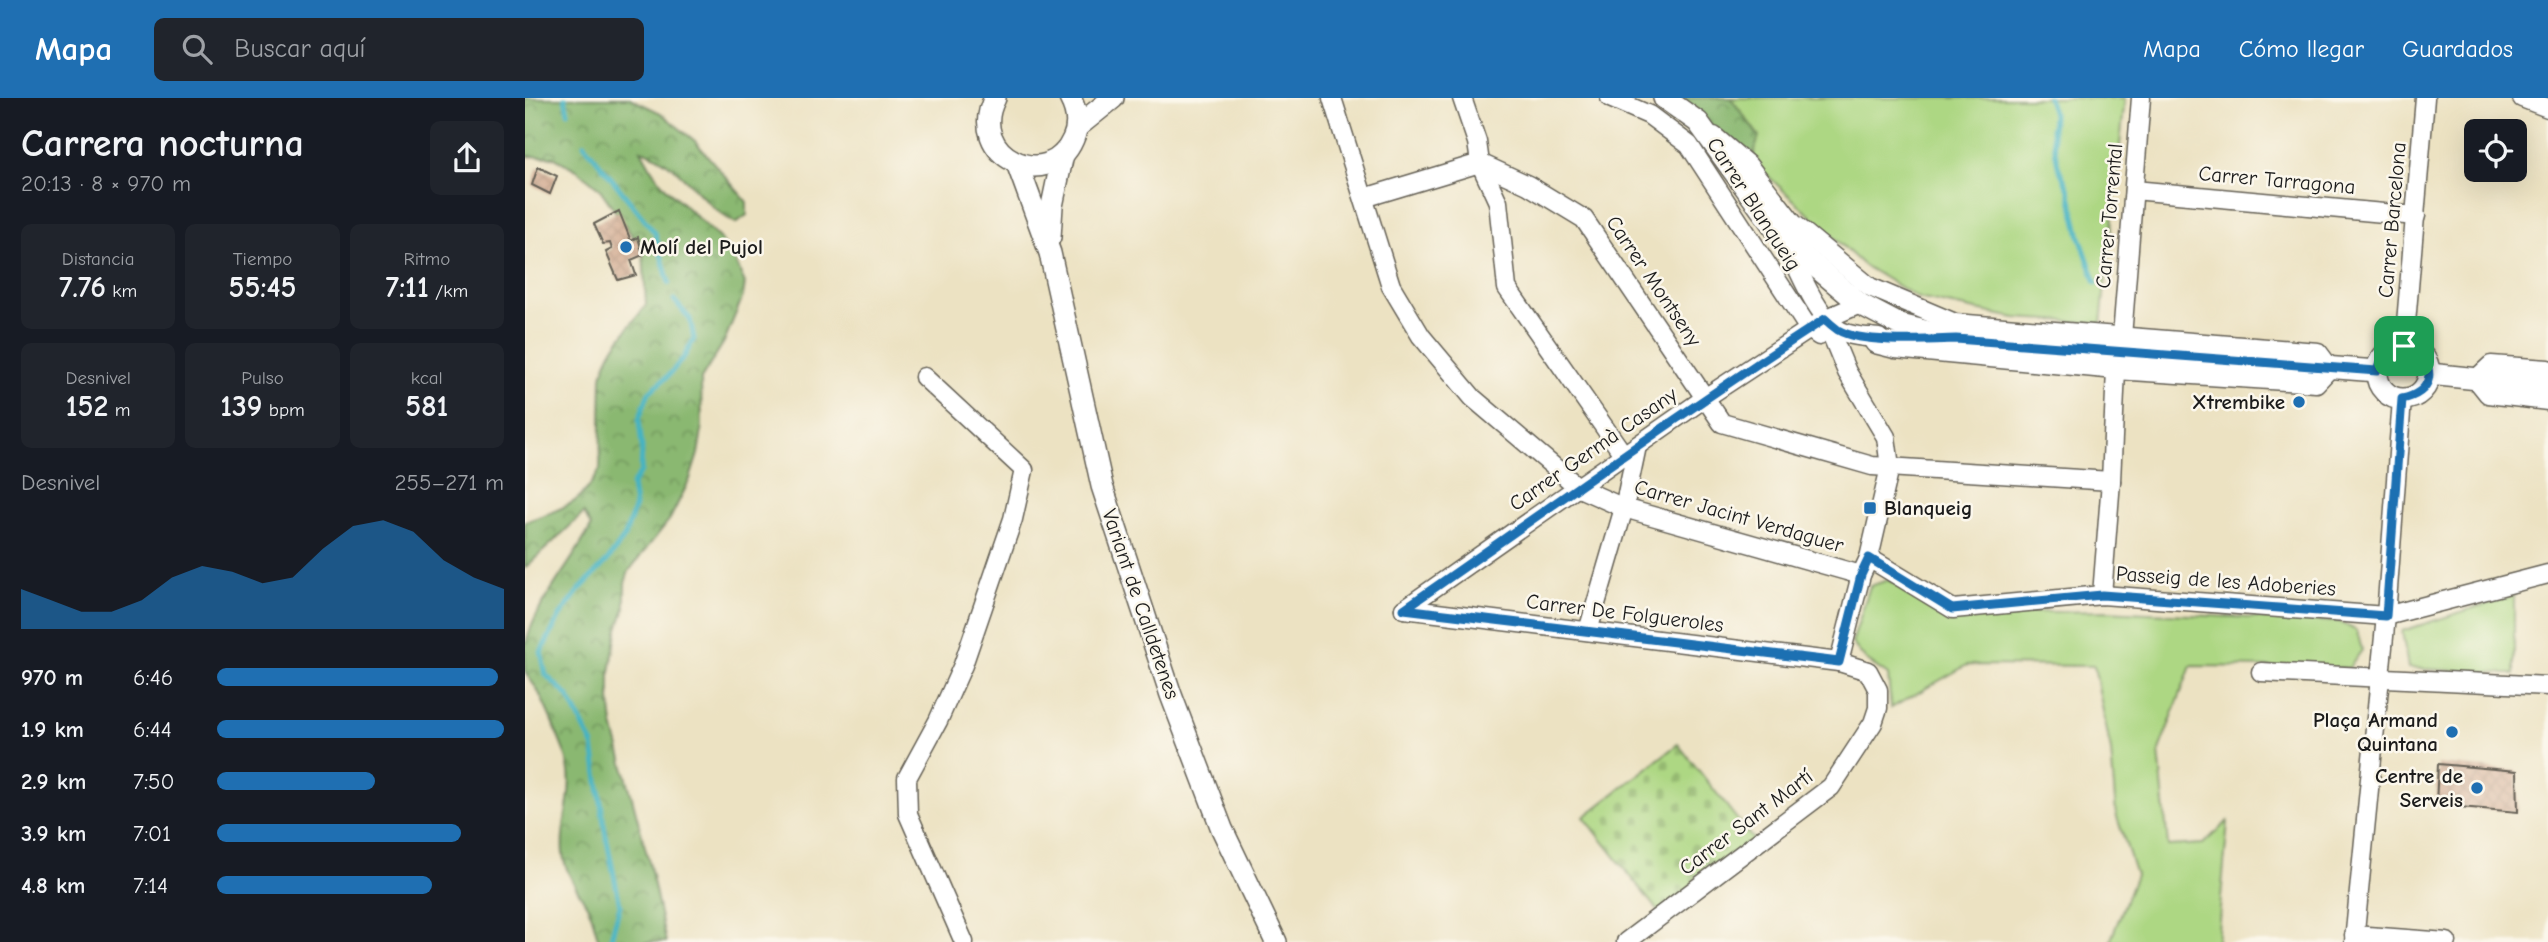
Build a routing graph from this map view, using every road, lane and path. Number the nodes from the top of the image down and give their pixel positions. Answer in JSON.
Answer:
{"nodes":[{"id":1,"x":995,"y":98,"type":"edge"},
{"id":2,"x":1070,"y":98,"type":"edge"},
{"id":3,"x":1113,"y":98,"type":"edge"},
{"id":4,"x":1332,"y":98,"type":"edge"},
{"id":5,"x":1462,"y":98,"type":"edge"},
{"id":6,"x":1609,"y":98,"type":"edge"},
{"id":7,"x":1664,"y":98,"type":"edge"},
{"id":8,"x":2141,"y":98,"type":"edge"},
{"id":9,"x":2425,"y":98,"type":"edge"},
{"id":10,"x":2522,"y":98,"type":"edge"},
{"id":11,"x":2548,"y":108,"type":"edge"},
{"id":12,"x":1698,"y":122,"type":"junction"},
{"id":13,"x":1077,"y":127,"type":"junction"},
{"id":14,"x":1063,"y":155,"type":"junction"},
{"id":15,"x":1017,"y":163,"type":"junction"},
{"id":16,"x":1480,"y":163,"type":"junction"},
{"id":17,"x":2134,"y":190,"type":"junction"},
{"id":18,"x":1364,"y":198,"type":"junction"},
{"id":19,"x":2416,"y":216,"type":"junction"},
{"id":20,"x":1782,"y":238,"type":"junction"},
{"id":21,"x":1050,"y":253,"type":"junction"},
{"id":22,"x":1860,"y":304,"type":"junction"},
{"id":23,"x":1825,"y":319,"type":"junction"},
{"id":24,"x":1809,"y":329,"type":"junction"},
{"id":25,"x":1862,"y":336,"type":"junction"},
{"id":26,"x":2122,"y":337,"type":"junction"},
{"id":27,"x":1956,"y":339,"type":"junction"},
{"id":28,"x":2404,"y":346,"type":"junction"},
{"id":29,"x":1836,"y":348,"type":"junction"},
{"id":30,"x":2330,"y":368,"type":"junction"},
{"id":31,"x":2548,"y":369,"type":"edge"},
{"id":32,"x":2116,"y":370,"type":"junction"},
{"id":33,"x":2377,"y":371,"type":"junction"},
{"id":34,"x":2429,"y":374,"type":"junction"},
{"id":35,"x":924,"y":377,"type":"dead end"},
{"id":36,"x":2476,"y":379,"type":"junction"},
{"id":37,"x":2548,"y":386,"type":"edge"},
{"id":38,"x":1706,"y":398,"type":"junction"},
{"id":39,"x":2402,"y":399,"type":"junction"},
{"id":40,"x":2548,"y":401,"type":"edge"},
{"id":41,"x":1630,"y":450,"type":"junction"},
{"id":42,"x":1890,"y":467,"type":"junction"},
{"id":43,"x":2111,"y":481,"type":"junction"},
{"id":44,"x":1579,"y":488,"type":"junction"},
{"id":45,"x":1625,"y":508,"type":"junction"},
{"id":46,"x":1865,"y":566,"type":"junction"},
{"id":47,"x":2548,"y":574,"type":"edge"},
{"id":48,"x":2102,"y":595,"type":"junction"},
{"id":49,"x":1404,"y":609,"type":"joint"},
{"id":50,"x":2386,"y":616,"type":"junction"},
{"id":51,"x":1588,"y":631,"type":"junction"},
{"id":52,"x":1839,"y":662,"type":"junction"},
{"id":53,"x":2261,"y":672,"type":"dead end"},
{"id":54,"x":2380,"y":677,"type":"junction"},
{"id":55,"x":2548,"y":685,"type":"edge"},
{"id":56,"x":2354,"y":939,"type":"edge"},
{"id":57,"x":964,"y":942,"type":"edge"},
{"id":58,"x":1276,"y":942,"type":"edge"},
{"id":59,"x":1626,"y":942,"type":"edge"},
{"id":60,"x":2447,"y":942,"type":"edge"}],
"edges":[{"from":1,"to":15,"type":"street","name":"Variant de Calldetenes"},
{"from":2,"to":13,"type":"street"},
{"from":3,"to":13,"type":"street","name":"Variant de Calldetenes"},
{"from":4,"to":18,"type":"street","name":"Carrer Jacint Verdaguer"},
{"from":5,"to":16,"type":"street"},
{"from":6,"to":24,"type":"street","name":"Carrer Blanqueig"},
{"from":7,"to":12,"type":"street"},
{"from":8,"to":17,"type":"street","name":"Carrer Torrental"},
{"from":9,"to":19,"type":"street","name":"Carrer Barcelona"},
{"from":10,"to":11,"type":"street"},
{"from":12,"to":20,"type":"street"},
{"from":12,"to":26,"type":"street"},
{"from":13,"to":14,"type":"street","name":"Variant de Calldetenes"},
{"from":14,"to":15,"type":"street"},
{"from":14,"to":21,"type":"street","name":"Variant de Calldetenes"},
{"from":15,"to":21,"type":"street","name":"Variant de Calldetenes"},
{"from":16,"to":18,"type":"street"},
{"from":16,"to":38,"type":"street","name":"Carrer Montseny"},
{"from":16,"to":41,"type":"street"},
{"from":17,"to":19,"type":"street","name":"Carrer Tarragona"},
{"from":17,"to":26,"type":"street","name":"Carrer Torrental"},
{"from":18,"to":44,"type":"street","name":"Carrer Jacint Verdaguer"},
{"from":19,"to":28,"type":"street","name":"Carrer Barcelona"},
{"from":20,"to":22,"type":"street"},
{"from":20,"to":23,"type":"street"},
{"from":21,"to":58,"type":"street","name":"Variant de Calldetenes"},
{"from":22,"to":23,"type":"street","name":"Carrer Germà Casany"},
{"from":22,"to":25,"type":"street"},
{"from":22,"to":27,"type":"street"},
{"from":23,"to":24,"type":"street","name":"Carrer Germà Casany"},
{"from":23,"to":25,"type":"street"},
{"from":23,"to":29,"type":"street"},
{"from":24,"to":29,"type":"street"},
{"from":24,"to":38,"type":"street","name":"Carrer Germà Casany"},
{"from":25,"to":27,"type":"street"},
{"from":25,"to":29,"type":"street"},
{"from":25,"to":32,"type":"street"},
{"from":26,"to":30,"type":"street"},
{"from":27,"to":30,"type":"street"},
{"from":28,"to":33,"type":"street"},
{"from":28,"to":34,"type":"street"},
{"from":29,"to":42,"type":"street"},
{"from":30,"to":32,"type":"street"},
{"from":30,"to":33,"type":"street"},
{"from":31,"to":36,"type":"street"},
{"from":32,"to":43,"type":"street"},
{"from":33,"to":39,"type":"street"},
{"from":34,"to":36,"type":"street"},
{"from":34,"to":39,"type":"street"},
{"from":35,"to":57,"type":"street"},
{"from":36,"to":37,"type":"street"},
{"from":36,"to":40,"type":"street"},
{"from":38,"to":41,"type":"street","name":"Carrer Germà Casany"},
{"from":38,"to":42,"type":"street","name":"Carrer Montseny"},
{"from":39,"to":50,"type":"street"},
{"from":41,"to":44,"type":"street","name":"Carrer Germà Casany"},
{"from":41,"to":45,"type":"street"},
{"from":42,"to":43,"type":"street","name":"Carrer Montseny"},
{"from":42,"to":46,"type":"street"},
{"from":43,"to":48,"type":"street"},
{"from":44,"to":45,"type":"street","name":"Carrer Jacint Verdaguer"},
{"from":44,"to":49,"type":"street","name":"Carrer Germà Casany"},
{"from":45,"to":46,"type":"street","name":"Carrer Jacint Verdaguer"},
{"from":45,"to":51,"type":"street"},
{"from":46,"to":48,"type":"street","name":"Passeig de les Adoberies"},
{"from":46,"to":52,"type":"street"},
{"from":47,"to":50,"type":"street","name":"Passeig de les Adoberies"},
{"from":48,"to":50,"type":"street","name":"Passeig de les Adoberies"},
{"from":49,"to":51,"type":"street","name":"Carrer De Folgueroles"},
{"from":50,"to":54,"type":"street"},
{"from":51,"to":52,"type":"street","name":"Carrer De Folgueroles"},
{"from":52,"to":59,"type":"street","name":"Carrer Sant Martí"},
{"from":53,"to":54,"type":"street"},
{"from":54,"to":55,"type":"street"},
{"from":54,"to":56,"type":"street"},
{"from":56,"to":60,"type":"street"}]}
